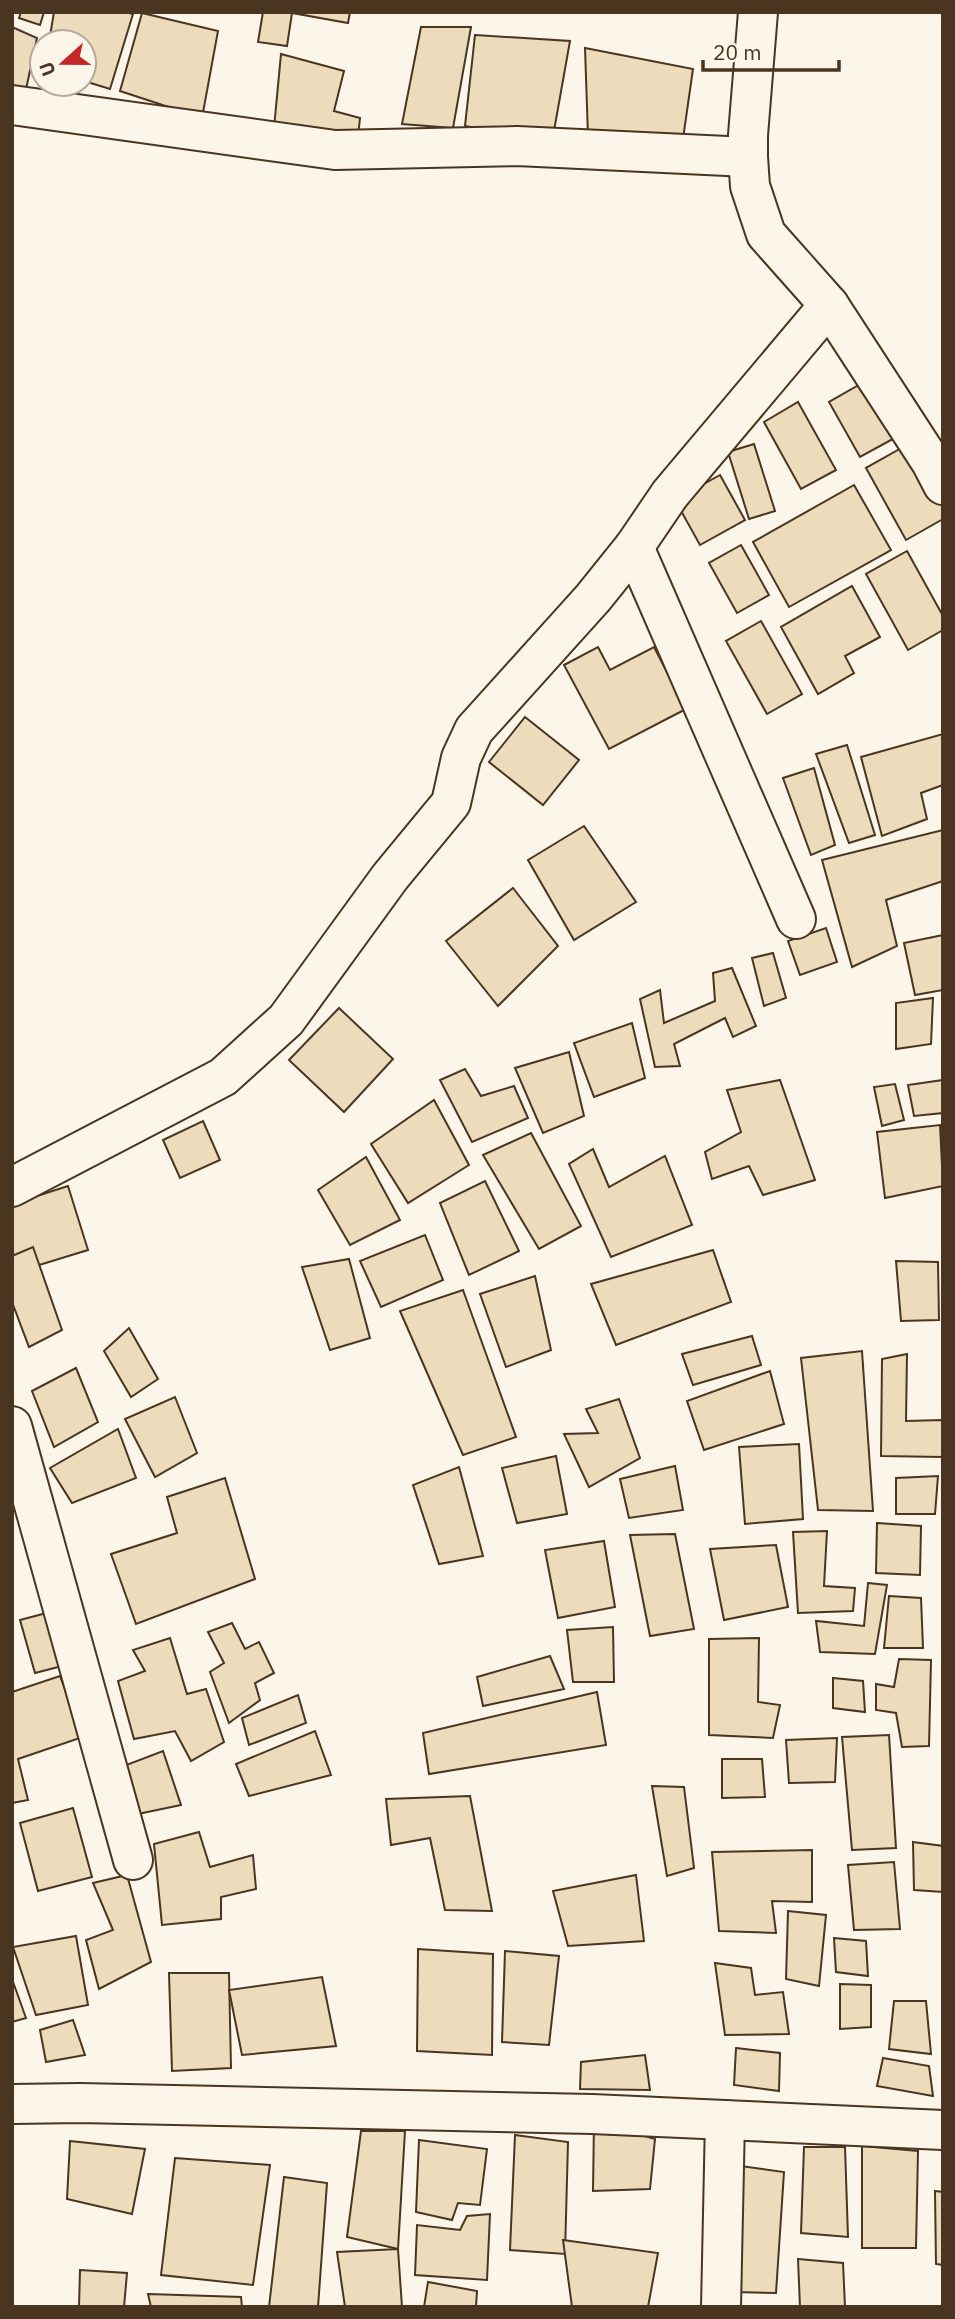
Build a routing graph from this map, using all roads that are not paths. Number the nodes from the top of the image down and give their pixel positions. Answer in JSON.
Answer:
{"nodes":[{"id":1,"x":758,"y":12,"type":"edge"},
{"id":2,"x":12,"y":105,"type":"edge"},
{"id":3,"x":748,"y":157,"type":"junction"},
{"id":4,"x":829,"y":305,"type":"junction"},
{"id":5,"x":939,"y":468,"type":"edge"},
{"id":6,"x":634,"y":547,"type":"junction"},
{"id":7,"x":796,"y":919,"type":"dead end"},
{"id":8,"x":12,"y":1187,"type":"edge"},
{"id":9,"x":12,"y":1426,"type":"edge"},
{"id":10,"x":133,"y":1860,"type":"dead end"},
{"id":11,"x":12,"y":2104,"type":"edge"},
{"id":12,"x":725,"y":2120,"type":"junction"},
{"id":13,"x":943,"y":2130,"type":"edge"},
{"id":14,"x":721,"y":2307,"type":"edge"}],
"edges":[{"from":1,"to":3,"type":"street"},
{"from":2,"to":3,"type":"street"},
{"from":3,"to":4,"type":"street"},
{"from":4,"to":5,"type":"street"},
{"from":4,"to":6,"type":"street"},
{"from":6,"to":7,"type":"street"},
{"from":6,"to":8,"type":"street"},
{"from":9,"to":10,"type":"street"},
{"from":11,"to":12,"type":"street"},
{"from":12,"to":13,"type":"street"},
{"from":12,"to":14,"type":"street"}]}
